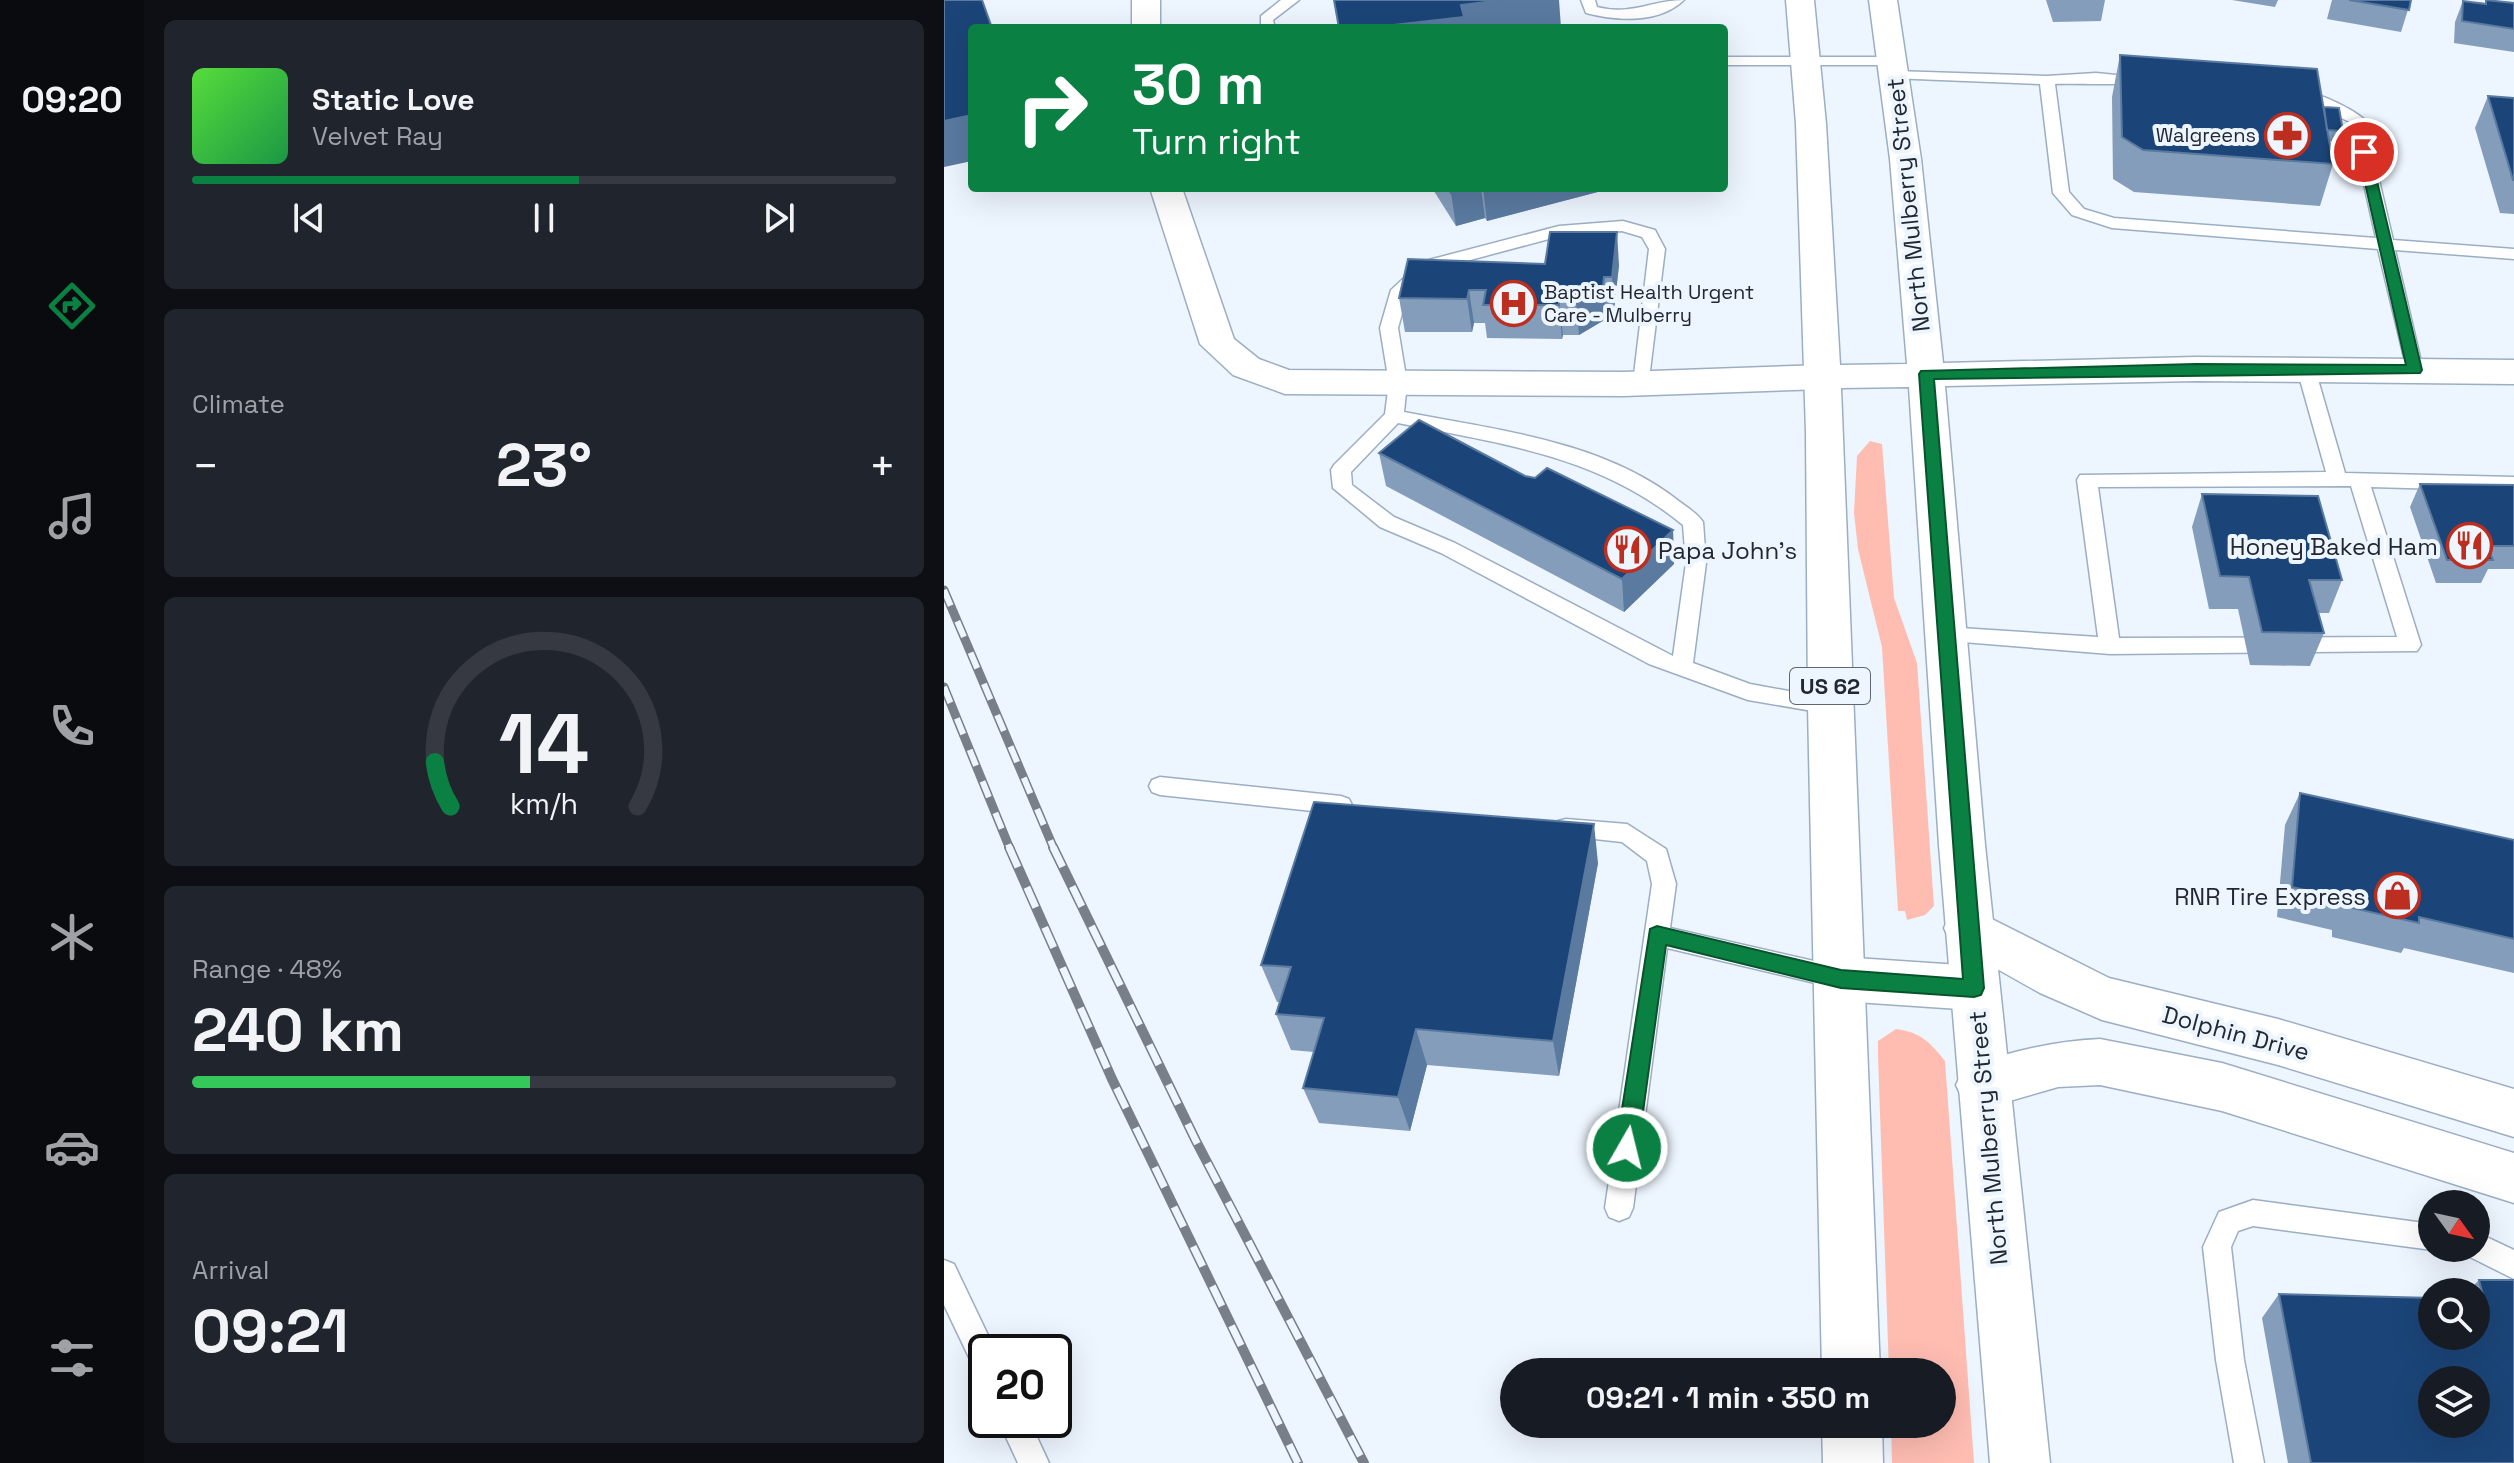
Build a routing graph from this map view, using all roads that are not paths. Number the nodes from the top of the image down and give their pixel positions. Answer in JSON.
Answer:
{"nodes":[{"id":1,"x":1146,"y":0,"type":"edge"},
{"id":2,"x":1292,"y":0,"type":"edge"},
{"id":3,"x":1588,"y":0,"type":"edge"},
{"id":4,"x":1677,"y":0,"type":"edge"},
{"id":5,"x":1800,"y":0,"type":"edge"},
{"id":6,"x":1883,"y":0,"type":"edge"},
{"id":7,"x":1610,"y":17,"type":"junction"},
{"id":8,"x":1146,"y":24,"type":"edge"},
{"id":9,"x":1267,"y":24,"type":"edge"},
{"id":10,"x":1600,"y":24,"type":"edge"},
{"id":11,"x":1728,"y":61,"type":"edge"},
{"id":12,"x":1808,"y":61,"type":"junction"},
{"id":13,"x":1894,"y":68,"type":"junction"},
{"id":14,"x":2047,"y":80,"type":"junction"},
{"id":15,"x":2156,"y":82,"type":"edge"},
{"id":16,"x":2276,"y":92,"type":"edge"},
{"id":17,"x":1167,"y":192,"type":"edge"},
{"id":18,"x":2385,"y":245,"type":"junction"},
{"id":19,"x":2514,"y":254,"type":"edge"},
{"id":20,"x":2306,"y":369,"type":"junction"},
{"id":21,"x":2414,"y":370,"type":"junction"},
{"id":22,"x":2514,"y":372,"type":"edge"},
{"id":23,"x":1926,"y":374,"type":"junction"},
{"id":24,"x":1823,"y":377,"type":"junction"},
{"id":25,"x":1642,"y":383,"type":"junction"},
{"id":26,"x":1396,"y":399,"type":"junction"},
{"id":27,"x":2348,"y":479,"type":"junction"},
{"id":28,"x":2514,"y":484,"type":"edge"},
{"id":29,"x":1945,"y":635,"type":"junction"},
{"id":30,"x":2110,"y":646,"type":"junction"},
{"id":31,"x":1682,"y":668,"type":"junction"},
{"id":32,"x":1830,"y":706,"type":"junction"},
{"id":33,"x":1160,"y":786,"type":"dead end"},
{"id":34,"x":1367,"y":807,"type":"edge"},
{"id":35,"x":1542,"y":825,"type":"edge"},
{"id":36,"x":1968,"y":928,"type":"junction"},
{"id":37,"x":1657,"y":935,"type":"junction"},
{"id":38,"x":1841,"y":979,"type":"junction"},
{"id":39,"x":1974,"y":988,"type":"junction"},
{"id":40,"x":1982,"y":1085,"type":"junction"},
{"id":41,"x":2514,"y":1113,"type":"edge"},
{"id":42,"x":2514,"y":1178,"type":"edge"},
{"id":43,"x":1619,"y":1208,"type":"dead end"},
{"id":44,"x":2418,"y":1235,"type":"edge"},
{"id":45,"x":2490,"y":1252,"type":"edge"},
{"id":46,"x":2514,"y":1265,"type":"edge"},
{"id":47,"x":944,"y":1274,"type":"edge"},
{"id":48,"x":973,"y":1334,"type":"edge"},
{"id":49,"x":1851,"y":1358,"type":"edge"},
{"id":50,"x":1022,"y":1438,"type":"edge"},
{"id":51,"x":1852,"y":1438,"type":"edge"},
{"id":52,"x":1034,"y":1463,"type":"edge"},
{"id":53,"x":1853,"y":1463,"type":"edge"},
{"id":54,"x":2020,"y":1463,"type":"edge"},
{"id":55,"x":2249,"y":1463,"type":"edge"}],
"edges":[{"from":1,"to":8,"type":"main road"},
{"from":2,"to":9,"type":"lane"},
{"from":3,"to":7,"type":"lane"},
{"from":4,"to":7,"type":"lane"},
{"from":5,"to":12,"type":"main road","number":"US 62"},
{"from":6,"to":13,"type":"main road","name":"North Mulberry Street"},
{"from":7,"to":10,"type":"lane"},
{"from":11,"to":12,"type":"lane"},
{"from":12,"to":13,"type":"lane"},
{"from":12,"to":24,"type":"main road","number":"US 62"},
{"from":13,"to":14,"type":"lane"},
{"from":13,"to":23,"type":"main road","name":"North Mulberry Street"},
{"from":14,"to":15,"type":"lane"},
{"from":14,"to":18,"type":"lane"},
{"from":16,"to":18,"type":"lane"},
{"from":17,"to":26,"type":"main road"},
{"from":18,"to":19,"type":"lane"},
{"from":18,"to":21,"type":"lane"},
{"from":20,"to":21,"type":"main road"},
{"from":20,"to":23,"type":"main road"},
{"from":20,"to":27,"type":"lane"},
{"from":21,"to":22,"type":"main road"},
{"from":23,"to":24,"type":"main road"},
{"from":23,"to":29,"type":"main road","name":"North Mulberry Street"},
{"from":24,"to":25,"type":"main road"},
{"from":24,"to":32,"type":"main road","number":"US 62"},
{"from":25,"to":26,"type":"main road"},
{"from":25,"to":26,"type":"lane"},
{"from":26,"to":31,"type":"lane"},
{"from":26,"to":31,"type":"lane"},
{"from":27,"to":28,"type":"lane"},
{"from":27,"to":30,"type":"lane"},
{"from":27,"to":30,"type":"lane"},
{"from":29,"to":30,"type":"lane"},
{"from":29,"to":36,"type":"main road","name":"North Mulberry Street"},
{"from":31,"to":32,"type":"lane"},
{"from":32,"to":38,"type":"main road","number":"US 62"},
{"from":33,"to":34,"type":"lane"},
{"from":35,"to":37,"type":"lane"},
{"from":36,"to":39,"type":"main road","name":"North Mulberry Street"},
{"from":36,"to":41,"type":"main road","name":"Dolphin Drive"},
{"from":37,"to":38,"type":"lane"},
{"from":37,"to":43,"type":"lane"},
{"from":38,"to":39,"type":"main road"},
{"from":38,"to":49,"type":"main road","number":"US 62"},
{"from":39,"to":40,"type":"main road","name":"North Mulberry Street"},
{"from":40,"to":42,"type":"main road"},
{"from":40,"to":54,"type":"main road","name":"North Mulberry Street"},
{"from":44,"to":55,"type":"lane"},
{"from":45,"to":46,"type":"lane"},
{"from":47,"to":48,"type":"lane"},
{"from":50,"to":52,"type":"lane"},
{"from":51,"to":53,"type":"main road"}]}
